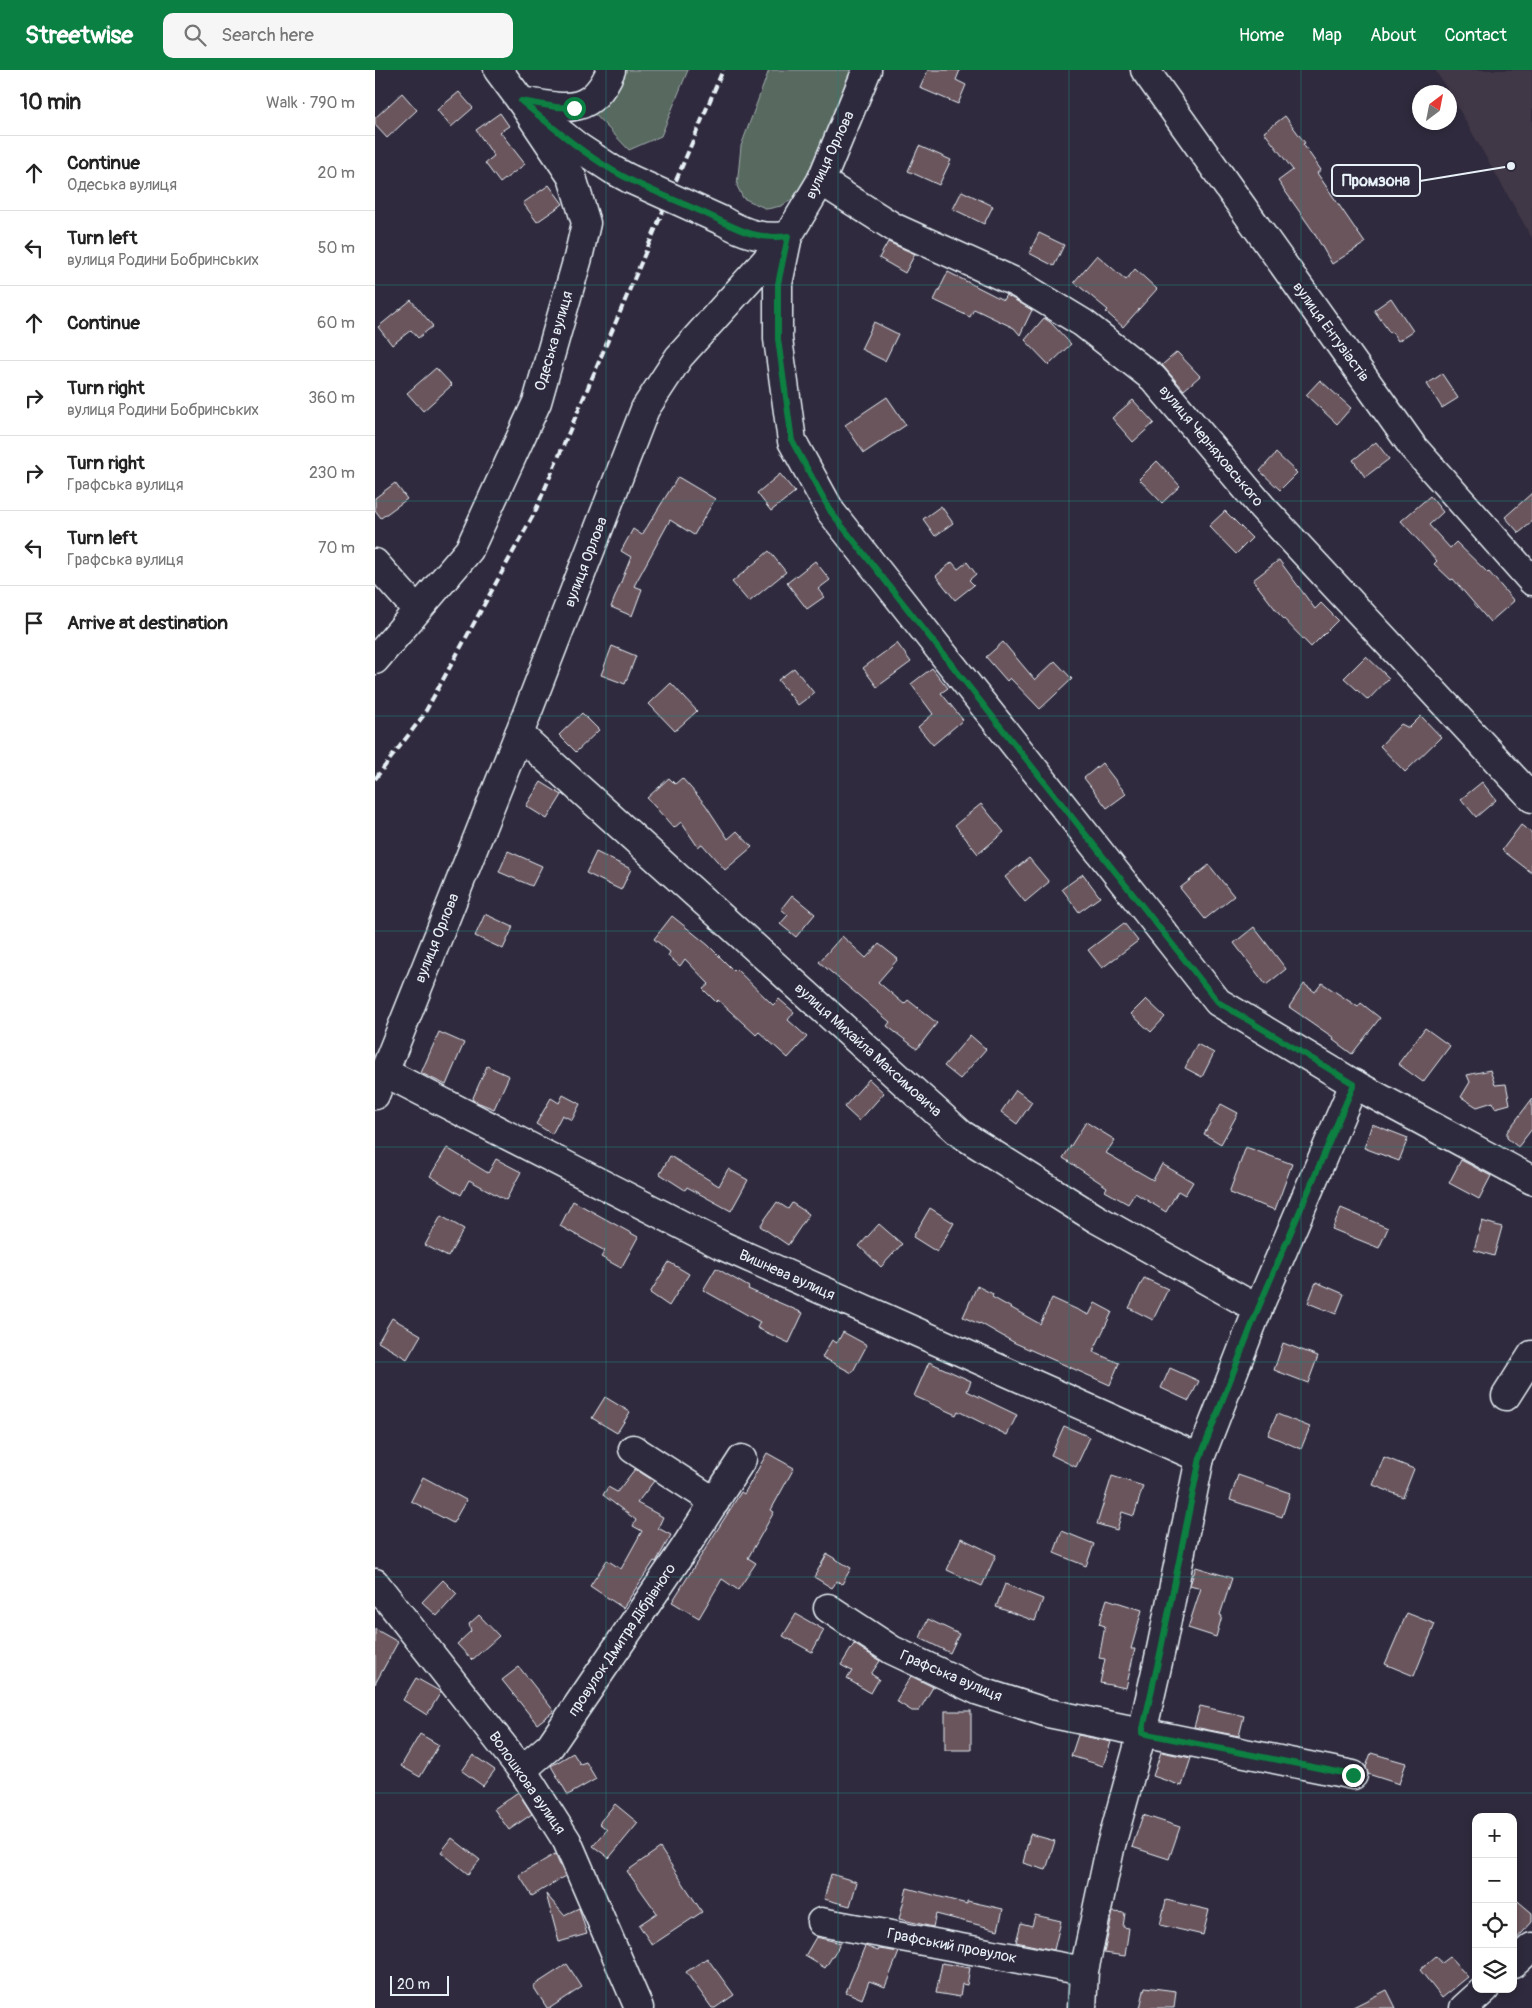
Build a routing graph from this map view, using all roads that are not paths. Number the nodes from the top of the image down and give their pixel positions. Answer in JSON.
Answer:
{"nodes":[{"id":1,"x":498,"y":70,"type":"edge"},
{"id":2,"x":611,"y":70,"type":"edge"},
{"id":3,"x":867,"y":70,"type":"edge"},
{"id":4,"x":1145,"y":70,"type":"edge"},
{"id":5,"x":521,"y":101,"type":"junction"},
{"id":6,"x":821,"y":181,"type":"junction"},
{"id":7,"x":788,"y":236,"type":"junction"},
{"id":8,"x":375,"y":563,"type":"edge"},
{"id":9,"x":1532,"y":581,"type":"edge"},
{"id":10,"x":417,"y":610,"type":"junction"},
{"id":11,"x":375,"y":660,"type":"edge"},
{"id":12,"x":519,"y":734,"type":"junction"},
{"id":13,"x":1532,"y":798,"type":"edge"},
{"id":14,"x":380,"y":1084,"type":"edge"},
{"id":15,"x":1354,"y":1084,"type":"junction"},
{"id":16,"x":1532,"y":1180,"type":"edge"},
{"id":17,"x":1258,"y":1309,"type":"junction"},
{"id":18,"x":1532,"y":1355,"type":"edge"},
{"id":19,"x":1506,"y":1396,"type":"dead end"},
{"id":20,"x":633,"y":1449,"type":"dead end"},
{"id":21,"x":1200,"y":1458,"type":"junction"},
{"id":22,"x":742,"y":1459,"type":"dead end"},
{"id":23,"x":715,"y":1502,"type":"junction"},
{"id":24,"x":375,"y":1583,"type":"edge"},
{"id":25,"x":828,"y":1608,"type":"dead end"},
{"id":26,"x":1142,"y":1733,"type":"junction"},
{"id":27,"x":522,"y":1770,"type":"junction"},
{"id":28,"x":1353,"y":1775,"type":"dead end"},
{"id":29,"x":821,"y":1922,"type":"dead end"},
{"id":30,"x":1532,"y":1948,"type":"edge"},
{"id":31,"x":1517,"y":1961,"type":"edge"},
{"id":32,"x":1084,"y":1971,"type":"junction"},
{"id":33,"x":1481,"y":1993,"type":"edge"},
{"id":34,"x":639,"y":2008,"type":"edge"},
{"id":35,"x":1082,"y":2008,"type":"edge"},
{"id":36,"x":1464,"y":2008,"type":"edge"}],
"edges":[{"from":1,"to":5,"type":"street"},
{"from":2,"to":5,"type":"street"},
{"from":3,"to":6,"type":"street","name":"вулиця Орлова"},
{"from":4,"to":9,"type":"street","name":"вулиця Ентузіастів"},
{"from":5,"to":7,"type":"street","bridge":true},
{"from":5,"to":10,"type":"street","name":"Одеська вулиця"},
{"from":6,"to":7,"type":"street","name":"вулиця Орлова"},
{"from":6,"to":13,"type":"street","name":"вулиця Черняховського"},
{"from":7,"to":12,"type":"street","name":"вулиця Орлова"},
{"from":7,"to":15,"type":"street"},
{"from":8,"to":10,"type":"street"},
{"from":10,"to":11,"type":"street","name":"Одеська вулиця"},
{"from":12,"to":14,"type":"street","name":"вулиця Орлова"},
{"from":12,"to":17,"type":"street","name":"вулиця Михайла Максимовича"},
{"from":14,"to":21,"type":"street","name":"Вишнева вулиця"},
{"from":15,"to":16,"type":"street"},
{"from":15,"to":17,"type":"street"},
{"from":17,"to":21,"type":"street"},
{"from":18,"to":19,"type":"street"},
{"from":20,"to":23,"type":"street"},
{"from":21,"to":26,"type":"street"},
{"from":22,"to":23,"type":"street","name":"провулок Дмитра Дібрівного"},
{"from":23,"to":27,"type":"street","name":"провулок Дмитра Дібрівного"},
{"from":24,"to":27,"type":"street","name":"Волошкова вулиця"},
{"from":25,"to":26,"type":"street","name":"Графська вулиця"},
{"from":26,"to":28,"type":"street","name":"Графська вулиця"},
{"from":26,"to":32,"type":"street"},
{"from":27,"to":34,"type":"street","name":"Волошкова вулиця"},
{"from":29,"to":32,"type":"street","name":"Графський провулок"},
{"from":30,"to":31,"type":"street"},
{"from":32,"to":35,"type":"street"},
{"from":33,"to":36,"type":"street"}]}
